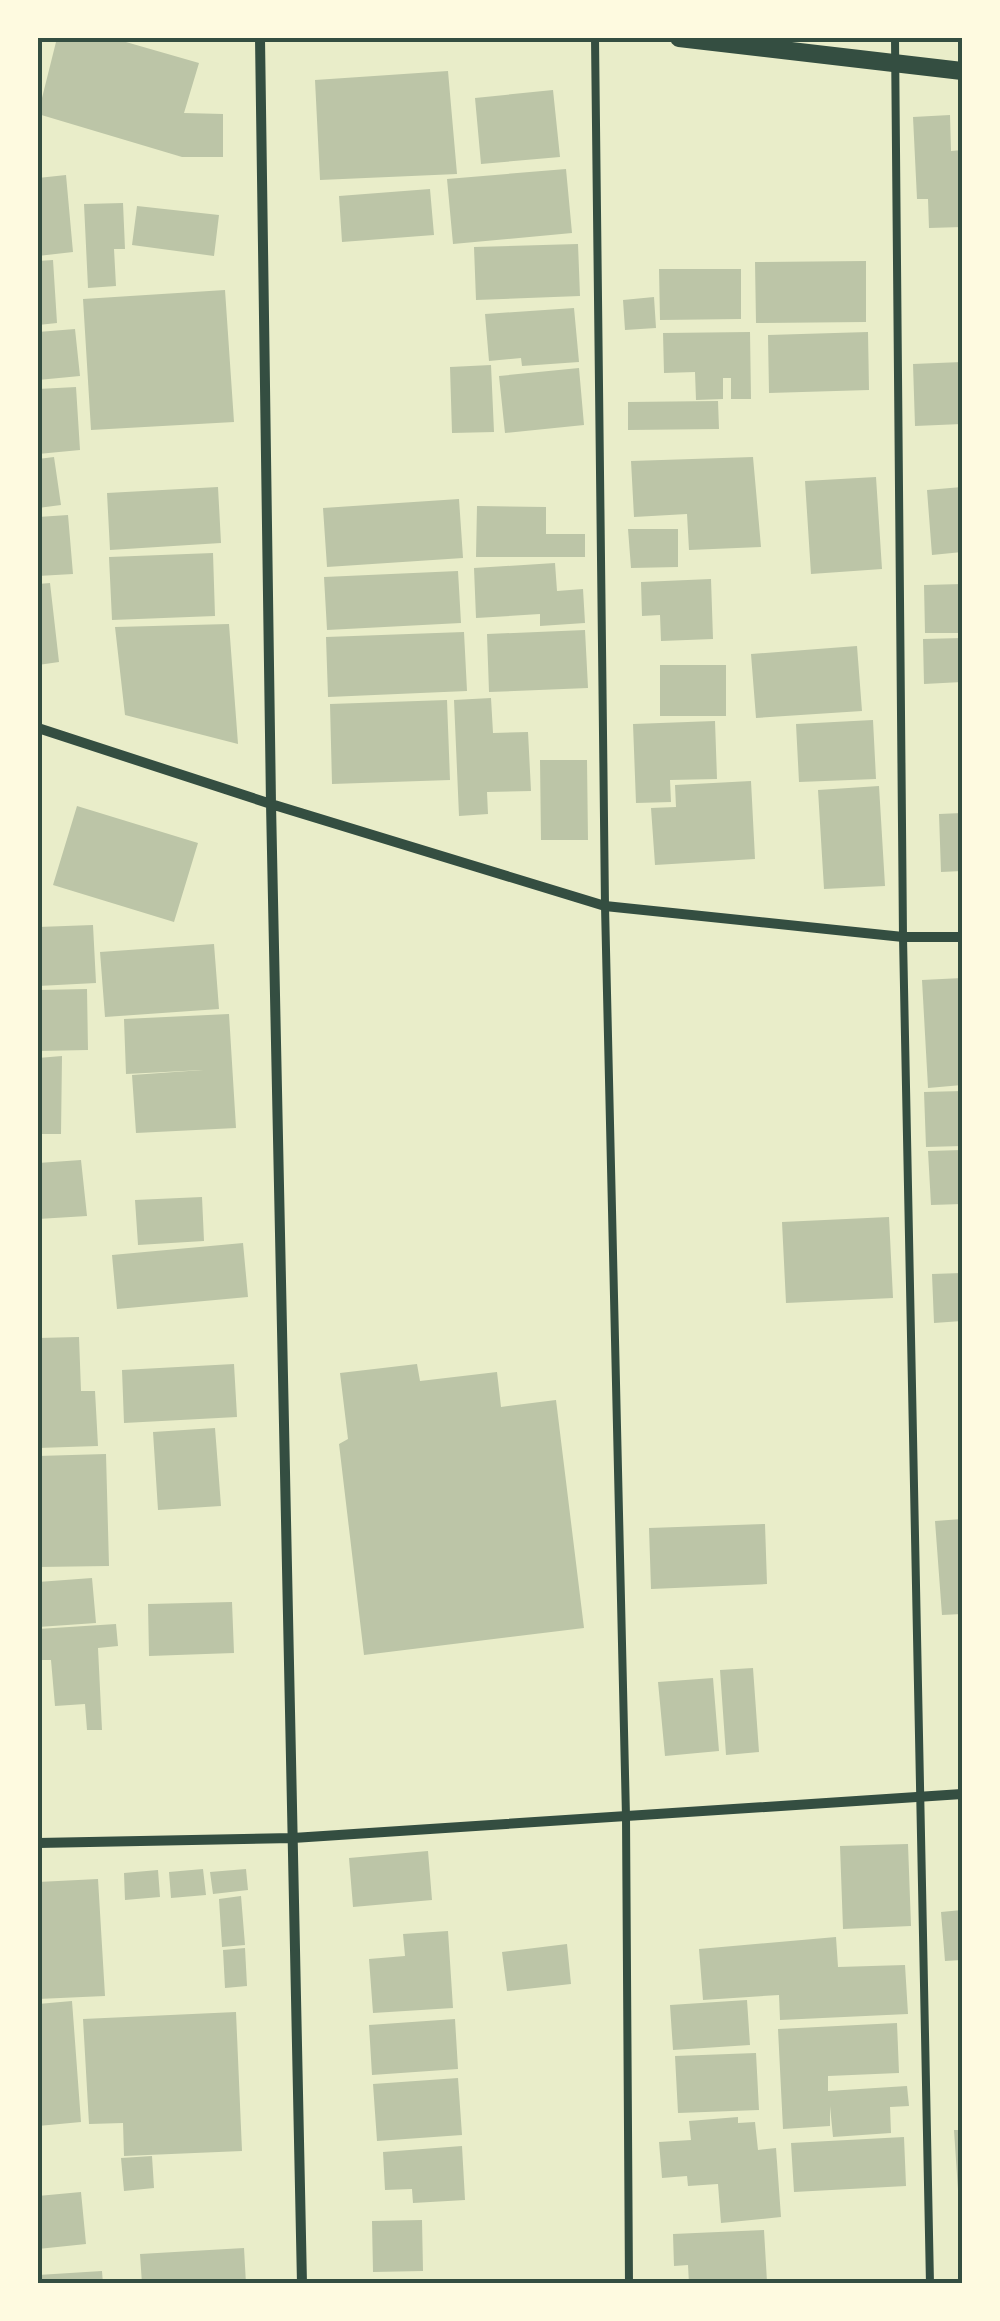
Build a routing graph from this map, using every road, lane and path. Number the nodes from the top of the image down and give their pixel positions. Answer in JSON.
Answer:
{"nodes":[{"id":1,"x":260,"y":38,"type":"edge"},
{"id":2,"x":595,"y":38,"type":"edge"},
{"id":3,"x":678,"y":38,"type":"edge"},
{"id":4,"x":895,"y":38,"type":"edge"},
{"id":5,"x":896,"y":64,"type":"junction"},
{"id":6,"x":962,"y":71,"type":"edge"},
{"id":7,"x":38,"y":728,"type":"edge"},
{"id":8,"x":270,"y":804,"type":"junction"},
{"id":9,"x":605,"y":906,"type":"junction"},
{"id":10,"x":903,"y":937,"type":"junction"},
{"id":11,"x":962,"y":937,"type":"edge"},
{"id":12,"x":962,"y":1794,"type":"edge"},
{"id":13,"x":922,"y":1798,"type":"junction"},
{"id":14,"x":626,"y":1817,"type":"junction"},
{"id":15,"x":293,"y":1838,"type":"junction"},
{"id":16,"x":38,"y":1844,"type":"edge"},
{"id":17,"x":302,"y":2284,"type":"edge"},
{"id":18,"x":629,"y":2284,"type":"edge"},
{"id":19,"x":930,"y":2284,"type":"edge"}],
"edges":[{"from":1,"to":8,"type":"street"},
{"from":2,"to":9,"type":"lane"},
{"from":3,"to":5,"type":"street"},
{"from":4,"to":5,"type":"lane"},
{"from":5,"to":6,"type":"street"},
{"from":5,"to":10,"type":"lane"},
{"from":7,"to":8,"type":"street"},
{"from":8,"to":9,"type":"street"},
{"from":8,"to":15,"type":"street"},
{"from":9,"to":10,"type":"street"},
{"from":9,"to":14,"type":"lane"},
{"from":10,"to":11,"type":"street"},
{"from":10,"to":13,"type":"lane"},
{"from":12,"to":13,"type":"street"},
{"from":13,"to":14,"type":"street"},
{"from":13,"to":19,"type":"lane"},
{"from":14,"to":15,"type":"street"},
{"from":14,"to":18,"type":"lane"},
{"from":15,"to":16,"type":"street"},
{"from":15,"to":17,"type":"street"}]}
